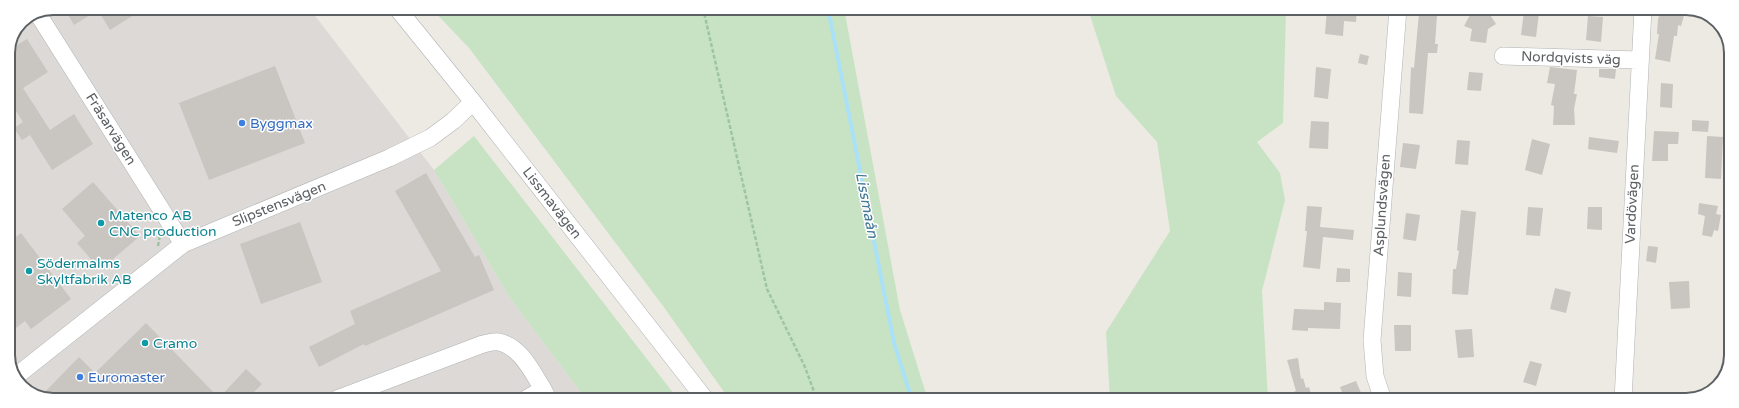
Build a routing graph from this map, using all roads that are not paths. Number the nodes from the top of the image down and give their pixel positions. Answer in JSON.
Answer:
{"nodes":[{"id":1,"x":403,"y":15,"type":"edge"},
{"id":2,"x":1398,"y":15,"type":"edge"},
{"id":3,"x":1643,"y":15,"type":"edge"},
{"id":4,"x":40,"y":17,"type":"edge"},
{"id":5,"x":1503,"y":56,"type":"dead end"},
{"id":6,"x":1639,"y":60,"type":"junction"},
{"id":7,"x":473,"y":102,"type":"junction"},
{"id":8,"x":183,"y":244,"type":"junction"},
{"id":9,"x":20,"y":374,"type":"edge"},
{"id":10,"x":353,"y":393,"type":"edge"},
{"id":11,"x":545,"y":393,"type":"edge"},
{"id":12,"x":700,"y":393,"type":"edge"},
{"id":13,"x":1381,"y":393,"type":"edge"},
{"id":14,"x":1623,"y":393,"type":"edge"}],
"edges":[{"from":1,"to":7,"type":"street","name":"Lissmavägen"},
{"from":2,"to":13,"type":"street","name":"Asplundsvägen"},
{"from":3,"to":6,"type":"street","name":"Vardövägen"},
{"from":4,"to":8,"type":"street","name":"Fräsarvägen"},
{"from":5,"to":6,"type":"street","name":"Nordqvists väg"},
{"from":6,"to":14,"type":"street","name":"Vardövägen"},
{"from":7,"to":8,"type":"street","name":"Slipstensvägen"},
{"from":7,"to":12,"type":"street","name":"Lissmavägen"},
{"from":8,"to":9,"type":"street","name":"Slipstensvägen"},
{"from":10,"to":11,"type":"street"}]}
